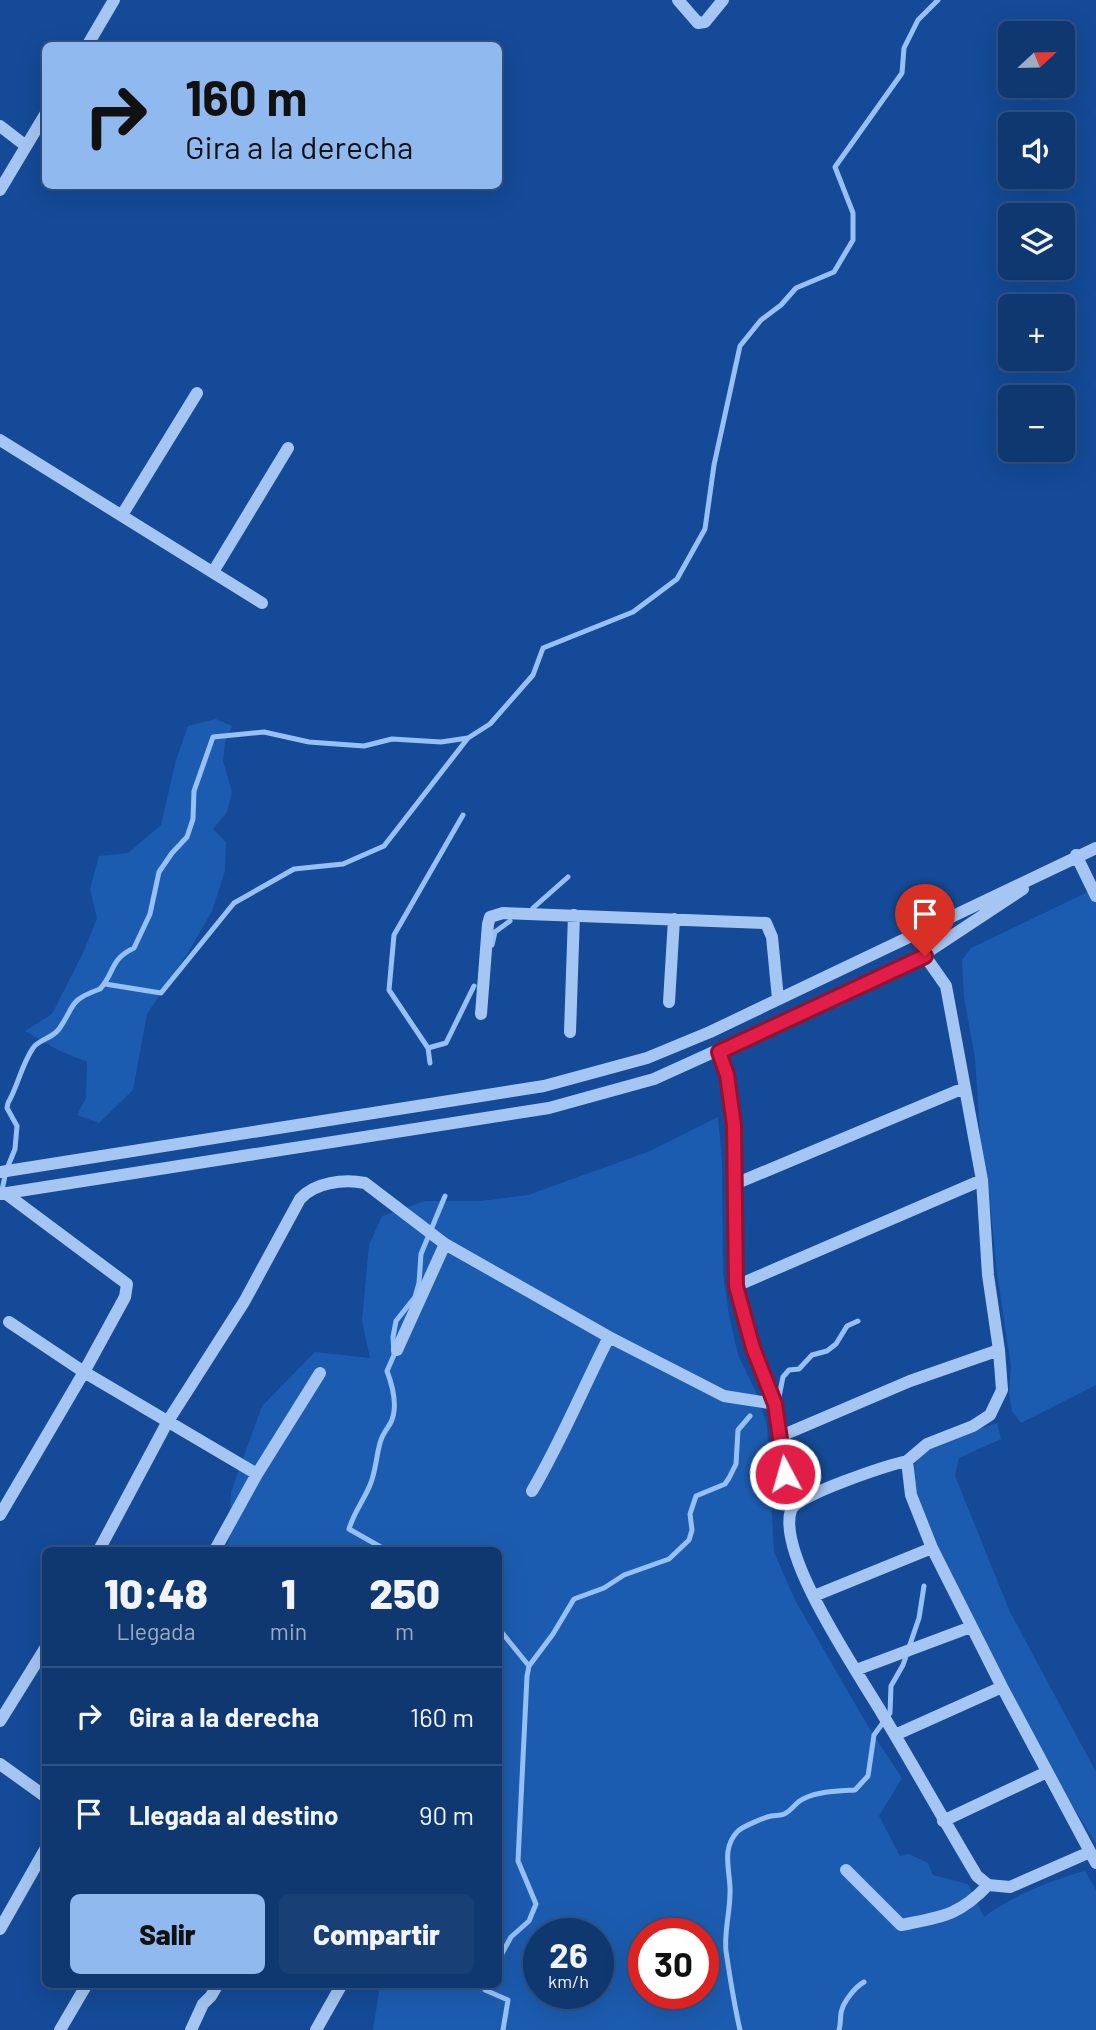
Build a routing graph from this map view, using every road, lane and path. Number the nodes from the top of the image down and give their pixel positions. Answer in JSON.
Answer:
{"nodes":[{"id":1,"x":114,"y":0,"type":"edge"},
{"id":2,"x":678,"y":0,"type":"edge"},
{"id":3,"x":723,"y":0,"type":"edge"},
{"id":4,"x":89,"y":42,"type":"edge"},
{"id":5,"x":42,"y":120,"type":"edge"},
{"id":6,"x":0,"y":126,"type":"edge"},
{"id":7,"x":26,"y":146,"type":"junction"},
{"id":8,"x":0,"y":190,"type":"edge"},
{"id":9,"x":197,"y":393,"type":"dead end"},
{"id":10,"x":0,"y":440,"type":"edge"},
{"id":11,"x":288,"y":448,"type":"dead end"},
{"id":12,"x":122,"y":516,"type":"junction"},
{"id":13,"x":213,"y":572,"type":"junction"},
{"id":14,"x":262,"y":603,"type":"dead end"},
{"id":15,"x":1096,"y":848,"type":"edge"},
{"id":16,"x":1076,"y":855,"type":"junction"},
{"id":17,"x":1055,"y":866,"type":"junction"},
{"id":18,"x":1096,"y":896,"type":"edge"},
{"id":19,"x":574,"y":915,"type":"junction"},
{"id":20,"x":674,"y":919,"type":"junction"},
{"id":21,"x":925,"y":956,"type":"junction"},
{"id":22,"x":778,"y":999,"type":"junction"},
{"id":23,"x":669,"y":1002,"type":"dead end"},
{"id":24,"x":481,"y":1014,"type":"dead end"},
{"id":25,"x":570,"y":1032,"type":"dead end"},
{"id":26,"x":719,"y":1052,"type":"junction"},
{"id":27,"x":964,"y":1088,"type":"junction"},
{"id":28,"x":0,"y":1172,"type":"edge"},
{"id":29,"x":982,"y":1180,"type":"junction"},
{"id":30,"x":735,"y":1184,"type":"junction"},
{"id":31,"x":3,"y":1194,"type":"edge"},
{"id":32,"x":445,"y":1244,"type":"junction"},
{"id":33,"x":736,"y":1286,"type":"junction"},
{"id":34,"x":9,"y":1322,"type":"dead end"},
{"id":35,"x":609,"y":1337,"type":"junction"},
{"id":36,"x":397,"y":1350,"type":"dead end"},
{"id":37,"x":999,"y":1350,"type":"junction"},
{"id":38,"x":84,"y":1372,"type":"junction"},
{"id":39,"x":320,"y":1373,"type":"dead end"},
{"id":40,"x":775,"y":1404,"type":"junction"},
{"id":41,"x":168,"y":1421,"type":"junction"},
{"id":42,"x":781,"y":1436,"type":"junction"},
{"id":43,"x":907,"y":1461,"type":"junction"},
{"id":44,"x":257,"y":1474,"type":"junction"},
{"id":45,"x":532,"y":1491,"type":"dead end"},
{"id":46,"x":798,"y":1501,"type":"junction"},
{"id":47,"x":0,"y":1515,"type":"edge"},
{"id":48,"x":101,"y":1547,"type":"edge"},
{"id":49,"x":217,"y":1547,"type":"edge"},
{"id":50,"x":932,"y":1548,"type":"junction"},
{"id":51,"x":814,"y":1596,"type":"junction"},
{"id":52,"x":971,"y":1627,"type":"junction"},
{"id":53,"x":42,"y":1653,"type":"edge"},
{"id":54,"x":856,"y":1670,"type":"junction"},
{"id":55,"x":1002,"y":1687,"type":"junction"},
{"id":56,"x":0,"y":1721,"type":"edge"},
{"id":57,"x":895,"y":1735,"type":"junction"},
{"id":58,"x":0,"y":1764,"type":"edge"},
{"id":59,"x":1047,"y":1772,"type":"junction"},
{"id":60,"x":42,"y":1794,"type":"edge"},
{"id":61,"x":943,"y":1821,"type":"junction"},
{"id":62,"x":42,"y":1855,"type":"edge"},
{"id":63,"x":1093,"y":1858,"type":"edge"},
{"id":64,"x":846,"y":1870,"type":"dead end"},
{"id":65,"x":988,"y":1885,"type":"junction"},
{"id":66,"x":0,"y":1929,"type":"edge"},
{"id":67,"x":84,"y":1988,"type":"edge"},
{"id":68,"x":216,"y":1988,"type":"edge"},
{"id":69,"x":340,"y":1988,"type":"edge"},
{"id":70,"x":60,"y":2030,"type":"edge"},
{"id":71,"x":191,"y":2030,"type":"edge"},
{"id":72,"x":316,"y":2030,"type":"edge"}],
"edges":[{"from":1,"to":4,"type":"street"},
{"from":2,"to":3,"type":"street"},
{"from":5,"to":7,"type":"street"},
{"from":6,"to":7,"type":"street"},
{"from":7,"to":8,"type":"street"},
{"from":9,"to":12,"type":"street"},
{"from":10,"to":12,"type":"street"},
{"from":11,"to":13,"type":"street"},
{"from":12,"to":13,"type":"street"},
{"from":13,"to":14,"type":"street"},
{"from":15,"to":16,"type":"street"},
{"from":16,"to":17,"type":"street"},
{"from":16,"to":18,"type":"street"},
{"from":17,"to":21,"type":"street"},
{"from":17,"to":22,"type":"street"},
{"from":19,"to":20,"type":"street"},
{"from":19,"to":24,"type":"street"},
{"from":19,"to":25,"type":"street"},
{"from":20,"to":22,"type":"street"},
{"from":20,"to":23,"type":"street"},
{"from":21,"to":26,"type":"street"},
{"from":21,"to":27,"type":"street"},
{"from":22,"to":28,"type":"street"},
{"from":26,"to":30,"type":"street"},
{"from":26,"to":31,"type":"street"},
{"from":27,"to":29,"type":"street"},
{"from":27,"to":30,"type":"street"},
{"from":29,"to":33,"type":"street"},
{"from":29,"to":37,"type":"street"},
{"from":30,"to":33,"type":"street"},
{"from":31,"to":38,"type":"street"},
{"from":32,"to":35,"type":"street"},
{"from":32,"to":36,"type":"street"},
{"from":32,"to":41,"type":"street"},
{"from":33,"to":40,"type":"street"},
{"from":34,"to":38,"type":"street"},
{"from":35,"to":40,"type":"street"},
{"from":35,"to":45,"type":"street"},
{"from":37,"to":42,"type":"street"},
{"from":37,"to":43,"type":"street"},
{"from":38,"to":41,"type":"street"},
{"from":38,"to":47,"type":"street"},
{"from":39,"to":44,"type":"street"},
{"from":40,"to":42,"type":"street"},
{"from":41,"to":44,"type":"street"},
{"from":41,"to":48,"type":"street"},
{"from":42,"to":46,"type":"street"},
{"from":43,"to":46,"type":"street"},
{"from":43,"to":50,"type":"street"},
{"from":44,"to":49,"type":"street"},
{"from":46,"to":51,"type":"street"},
{"from":50,"to":51,"type":"street"},
{"from":50,"to":52,"type":"street"},
{"from":51,"to":54,"type":"street"},
{"from":52,"to":54,"type":"street"},
{"from":52,"to":55,"type":"street"},
{"from":53,"to":56,"type":"street"},
{"from":54,"to":57,"type":"street"},
{"from":55,"to":57,"type":"street"},
{"from":55,"to":59,"type":"street"},
{"from":57,"to":61,"type":"street"},
{"from":58,"to":60,"type":"street"},
{"from":59,"to":61,"type":"street"},
{"from":59,"to":63,"type":"street"},
{"from":61,"to":65,"type":"street"},
{"from":62,"to":66,"type":"street"},
{"from":63,"to":65,"type":"street"},
{"from":64,"to":65,"type":"street"},
{"from":67,"to":70,"type":"street"},
{"from":68,"to":71,"type":"street"},
{"from":69,"to":72,"type":"street"}]}
